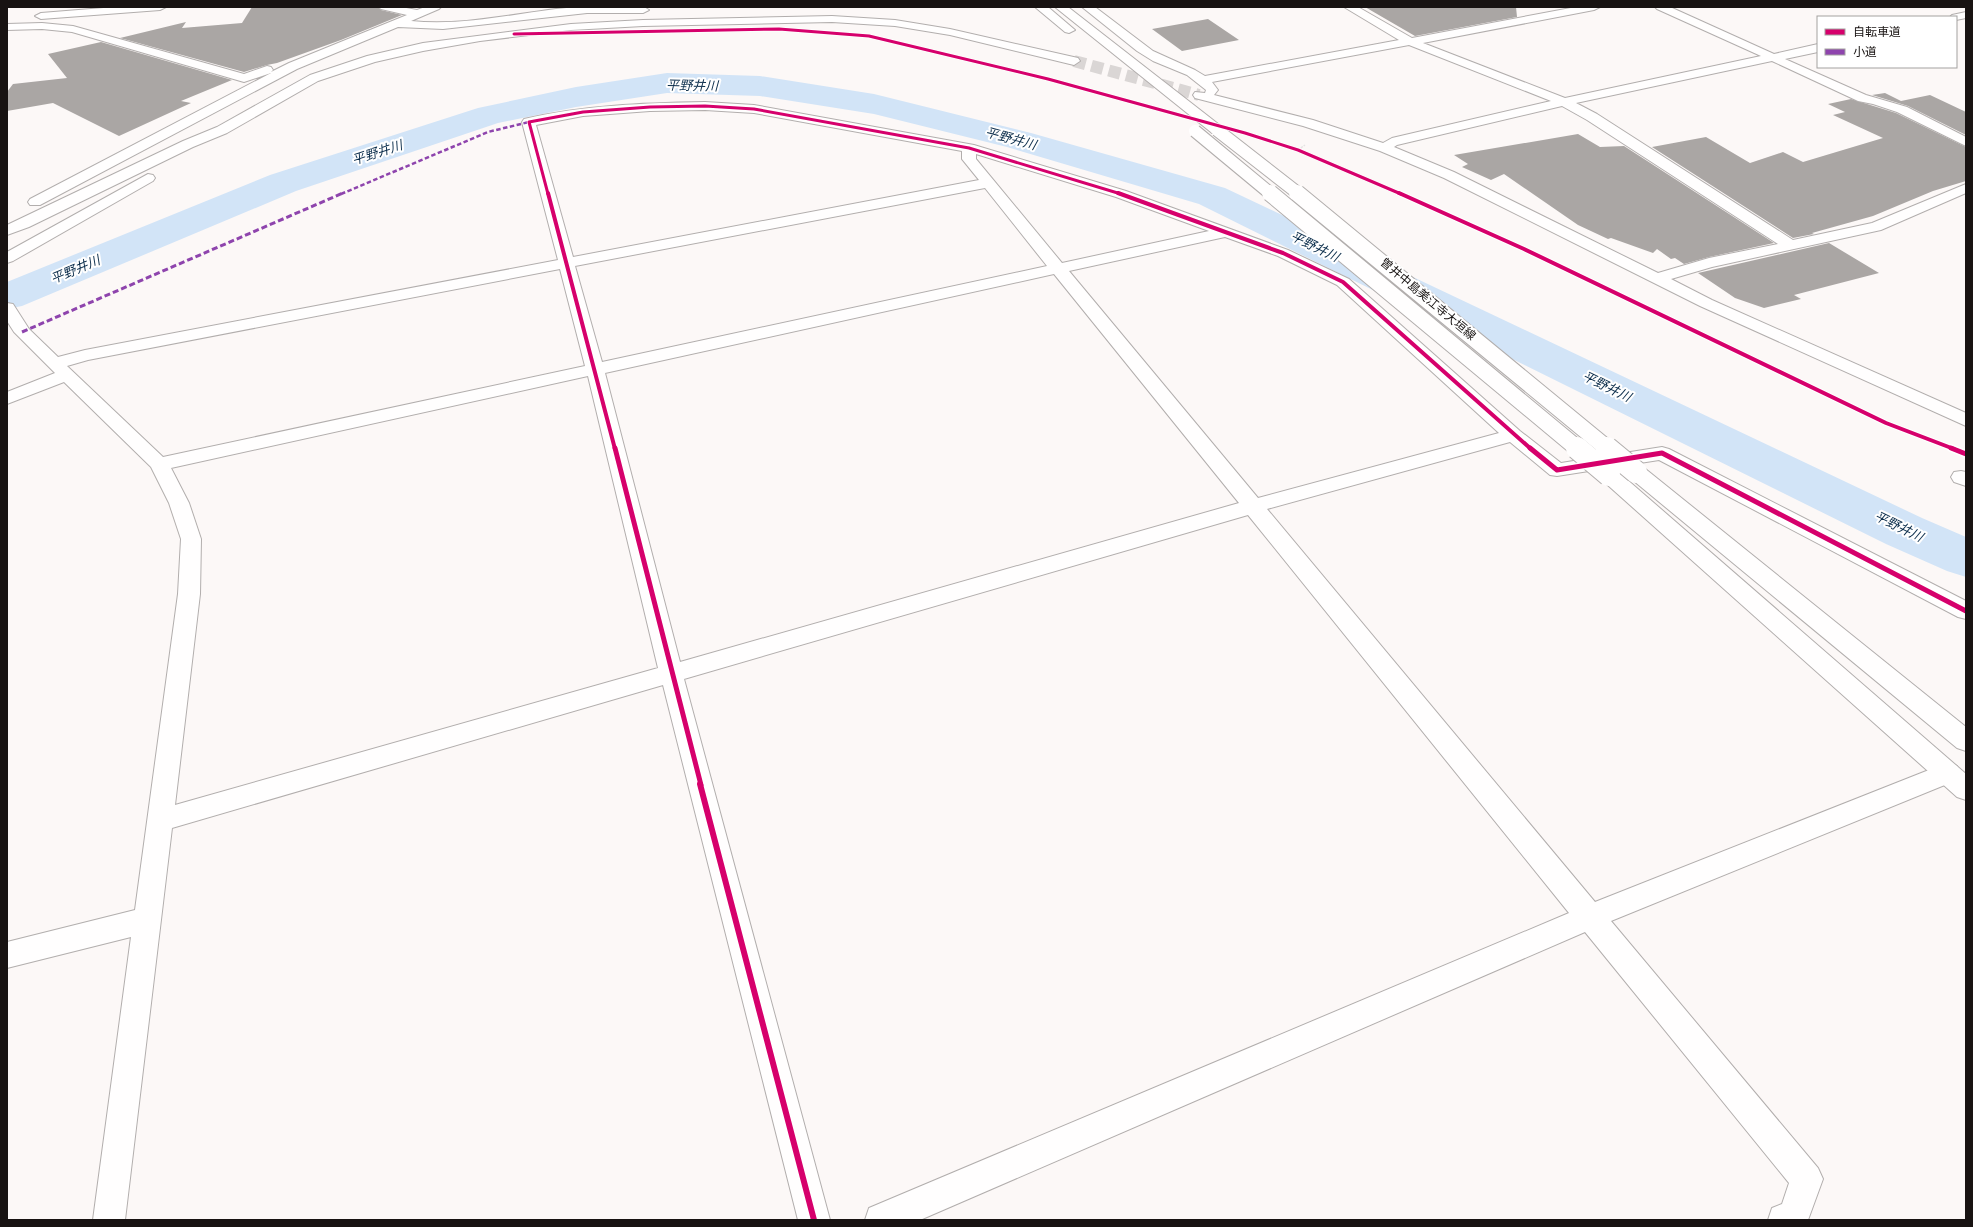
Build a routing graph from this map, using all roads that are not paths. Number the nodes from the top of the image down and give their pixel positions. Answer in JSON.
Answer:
{"nodes":[{"id":1,"x":160,"y":7,"type":"edge"},
{"id":2,"x":385,"y":7,"type":"edge"},
{"id":3,"x":435,"y":7,"type":"edge"},
{"id":4,"x":1041,"y":7,"type":"edge"},
{"id":5,"x":1061,"y":7,"type":"edge"},
{"id":6,"x":1088,"y":7,"type":"edge"},
{"id":7,"x":1350,"y":7,"type":"edge"},
{"id":8,"x":1594,"y":7,"type":"edge"},
{"id":9,"x":1661,"y":7,"type":"edge"},
{"id":10,"x":653,"y":10,"type":"dead end"},
{"id":11,"x":861,"y":10,"type":"dead end"},
{"id":12,"x":668,"y":11,"type":"dead end"},
{"id":13,"x":419,"y":14,"type":"junction"},
{"id":14,"x":7,"y":17,"type":"edge"},
{"id":15,"x":397,"y":23,"type":"junction"},
{"id":16,"x":7,"y":27,"type":"edge"},
{"id":17,"x":1078,"y":37,"type":"tunnel mouth"},
{"id":18,"x":1411,"y":42,"type":"junction"},
{"id":19,"x":1817,"y":48,"type":"edge"},
{"id":20,"x":320,"y":55,"type":"junction"},
{"id":21,"x":1774,"y":58,"type":"junction"},
{"id":22,"x":1074,"y":61,"type":"tunnel mouth"},
{"id":23,"x":1205,"y":80,"type":"junction"},
{"id":24,"x":1152,"y":96,"type":"dead end"},
{"id":25,"x":1564,"y":102,"type":"junction"},
{"id":26,"x":1966,"y":142,"type":"edge"},
{"id":27,"x":188,"y":144,"type":"junction"},
{"id":28,"x":970,"y":148,"type":"junction"},
{"id":29,"x":1385,"y":148,"type":"junction"},
{"id":30,"x":988,"y":183,"type":"junction"},
{"id":31,"x":1966,"y":188,"type":"edge"},
{"id":32,"x":21,"y":210,"type":"dead end"},
{"id":33,"x":7,"y":230,"type":"edge"},
{"id":34,"x":1226,"y":232,"type":"junction"},
{"id":35,"x":1792,"y":246,"type":"junction"},
{"id":36,"x":7,"y":258,"type":"edge"},
{"id":37,"x":567,"y":263,"type":"junction"},
{"id":38,"x":1060,"y":269,"type":"junction"},
{"id":39,"x":1658,"y":278,"type":"junction"},
{"id":40,"x":7,"y":308,"type":"edge"},
{"id":41,"x":16,"y":331,"type":"edge"},
{"id":42,"x":595,"y":369,"type":"junction"},
{"id":43,"x":61,"y":370,"type":"junction"},
{"id":44,"x":7,"y":398,"type":"edge"},
{"id":45,"x":1966,"y":420,"type":"edge"},
{"id":46,"x":1513,"y":435,"type":"junction"},
{"id":47,"x":159,"y":464,"type":"junction"},
{"id":48,"x":1254,"y":506,"type":"junction"},
{"id":49,"x":1966,"y":611,"type":"edge"},
{"id":50,"x":671,"y":672,"type":"junction"},
{"id":51,"x":1966,"y":741,"type":"edge"},
{"id":52,"x":1957,"y":781,"type":"edge"},
{"id":53,"x":160,"y":820,"type":"junction"},
{"id":54,"x":1590,"y":917,"type":"junction"},
{"id":55,"x":148,"y":920,"type":"junction"},
{"id":56,"x":7,"y":955,"type":"edge"},
{"id":57,"x":109,"y":1220,"type":"edge"},
{"id":58,"x":814,"y":1220,"type":"edge"},
{"id":59,"x":881,"y":1220,"type":"edge"},
{"id":60,"x":1784,"y":1220,"type":"edge"}],
"edges":[{"from":1,"to":14,"type":"street"},
{"from":2,"to":13,"type":"street"},
{"from":3,"to":13,"type":"street"},
{"from":4,"to":17,"type":"street"},
{"from":5,"to":51,"type":"street","name":"曽井中島美江寺大垣線","bridge":true},
{"from":6,"to":23,"type":"street"},
{"from":7,"to":18,"type":"street"},
{"from":8,"to":18,"type":"street"},
{"from":9,"to":21,"type":"street"},
{"from":10,"to":15,"type":"street"},
{"from":11,"to":12,"type":"street"},
{"from":13,"to":15,"type":"street"},
{"from":15,"to":20,"type":"street"},
{"from":16,"to":20,"type":"street"},
{"from":18,"to":23,"type":"street"},
{"from":18,"to":25,"type":"street"},
{"from":19,"to":21,"type":"street"},
{"from":20,"to":27,"type":"street"},
{"from":20,"to":32,"type":"street"},
{"from":21,"to":25,"type":"street"},
{"from":21,"to":26,"type":"street"},
{"from":22,"to":27,"type":"street"},
{"from":23,"to":29,"type":"street"},
{"from":24,"to":52,"type":"street","name":"曽井中島美江寺大垣線","bridge":true},
{"from":25,"to":29,"type":"street"},
{"from":25,"to":35,"type":"street"},
{"from":27,"to":33,"type":"street"},
{"from":27,"to":36,"type":"street"},
{"from":28,"to":30,"type":"street"},
{"from":28,"to":34,"type":"street"},
{"from":28,"to":37,"type":"street"},
{"from":29,"to":39,"type":"street"},
{"from":30,"to":37,"type":"street"},
{"from":30,"to":38,"type":"street"},
{"from":31,"to":35,"type":"street"},
{"from":34,"to":38,"type":"street"},
{"from":34,"to":46,"type":"street"},
{"from":35,"to":39,"type":"street"},
{"from":37,"to":42,"type":"street"},
{"from":37,"to":43,"type":"street"},
{"from":38,"to":42,"type":"street"},
{"from":38,"to":48,"type":"street"},
{"from":39,"to":45,"type":"street"},
{"from":40,"to":41,"type":"street"},
{"from":41,"to":43,"type":"street"},
{"from":42,"to":47,"type":"street"},
{"from":42,"to":50,"type":"street"},
{"from":43,"to":44,"type":"street"},
{"from":43,"to":47,"type":"street"},
{"from":46,"to":48,"type":"street"},
{"from":46,"to":49,"type":"street"},
{"from":47,"to":53,"type":"street"},
{"from":48,"to":50,"type":"street"},
{"from":48,"to":54,"type":"street"},
{"from":50,"to":53,"type":"street"},
{"from":50,"to":58,"type":"street"},
{"from":52,"to":54,"type":"street"},
{"from":53,"to":55,"type":"street"},
{"from":54,"to":59,"type":"street"},
{"from":54,"to":60,"type":"street"},
{"from":55,"to":56,"type":"street"},
{"from":55,"to":57,"type":"street"}]}
